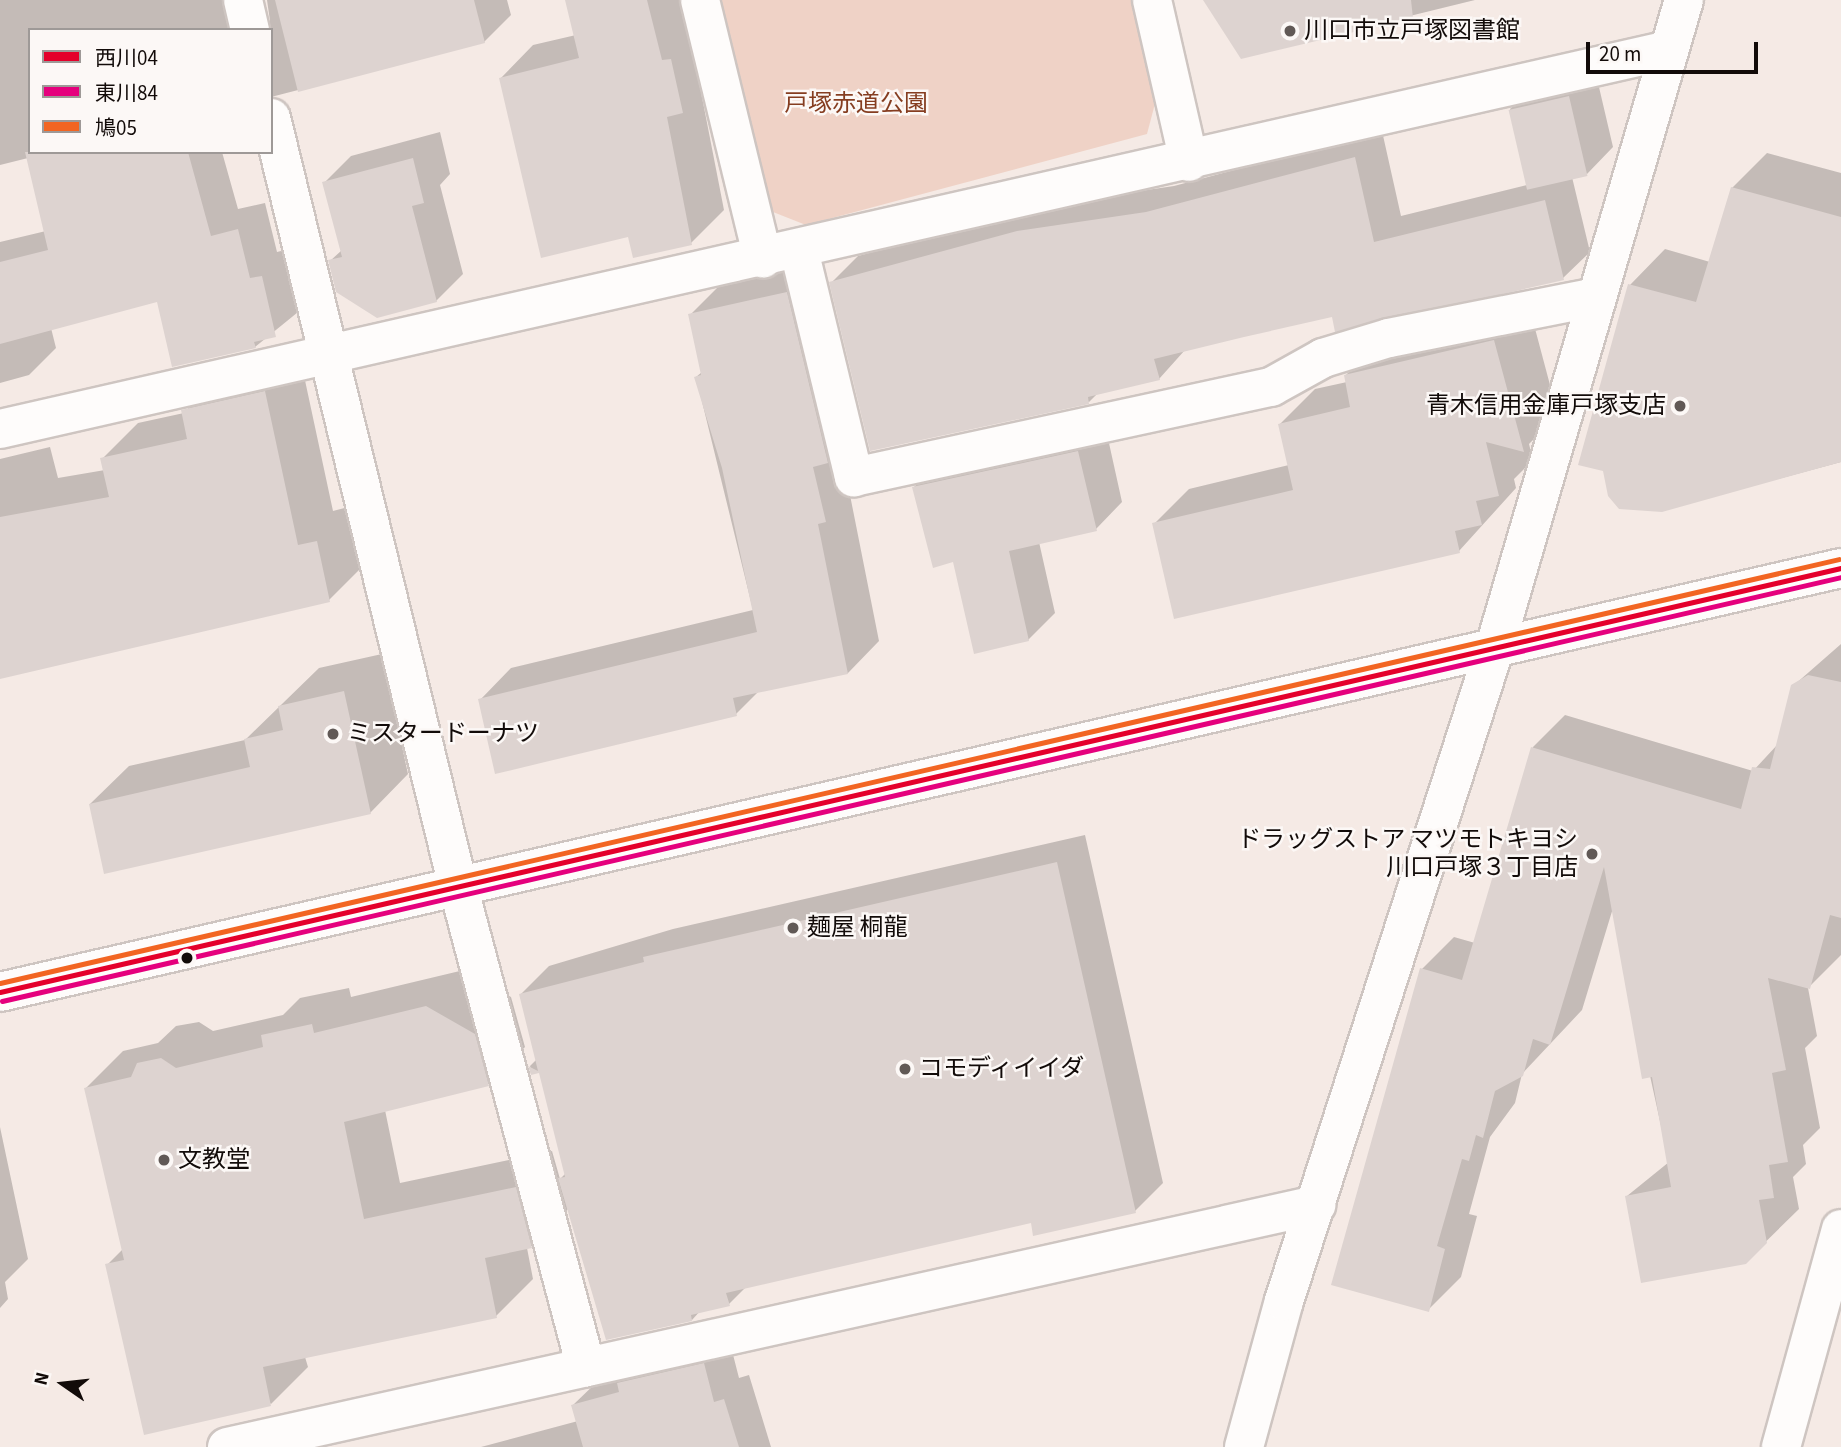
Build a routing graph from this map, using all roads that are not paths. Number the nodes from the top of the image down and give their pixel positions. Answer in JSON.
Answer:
{"nodes":[{"id":1,"x":243,"y":0,"type":"edge"},
{"id":2,"x":700,"y":0,"type":"edge"},
{"id":3,"x":1152,"y":0,"type":"edge"},
{"id":4,"x":1684,"y":0,"type":"edge"},
{"id":5,"x":250,"y":28,"type":"edge"},
{"id":6,"x":1668,"y":50,"type":"junction"},
{"id":7,"x":273,"y":126,"type":"edge"},
{"id":8,"x":1189,"y":162,"type":"junction"},
{"id":9,"x":781,"y":254,"type":"junction"},
{"id":10,"x":1597,"y":297,"type":"junction"},
{"id":11,"x":329,"y":355,"type":"junction"},
{"id":12,"x":0,"y":429,"type":"edge"},
{"id":13,"x":1841,"y":568,"type":"edge"},
{"id":14,"x":1495,"y":647,"type":"junction"},
{"id":15,"x":458,"y":886,"type":"junction"},
{"id":16,"x":0,"y":992,"type":"edge"},
{"id":17,"x":1316,"y":1205,"type":"junction"},
{"id":18,"x":1841,"y":1228,"type":"edge"},
{"id":19,"x":586,"y":1367,"type":"junction"},
{"id":20,"x":227,"y":1447,"type":"edge"},
{"id":21,"x":1244,"y":1447,"type":"edge"},
{"id":22,"x":1782,"y":1447,"type":"edge"}],
"edges":[{"from":1,"to":5,"type":"street"},
{"from":2,"to":9,"type":"street"},
{"from":3,"to":8,"type":"street"},
{"from":4,"to":6,"type":"street"},
{"from":6,"to":8,"type":"street"},
{"from":6,"to":10,"type":"street"},
{"from":7,"to":11,"type":"street"},
{"from":8,"to":9,"type":"street"},
{"from":9,"to":10,"type":"street"},
{"from":9,"to":11,"type":"street"},
{"from":10,"to":14,"type":"street"},
{"from":11,"to":12,"type":"street"},
{"from":11,"to":15,"type":"street"},
{"from":13,"to":14,"type":"street"},
{"from":14,"to":15,"type":"street"},
{"from":14,"to":17,"type":"street"},
{"from":15,"to":16,"type":"street"},
{"from":15,"to":19,"type":"street"},
{"from":17,"to":19,"type":"street"},
{"from":17,"to":21,"type":"street"},
{"from":18,"to":22,"type":"street"},
{"from":19,"to":20,"type":"street"}]}
